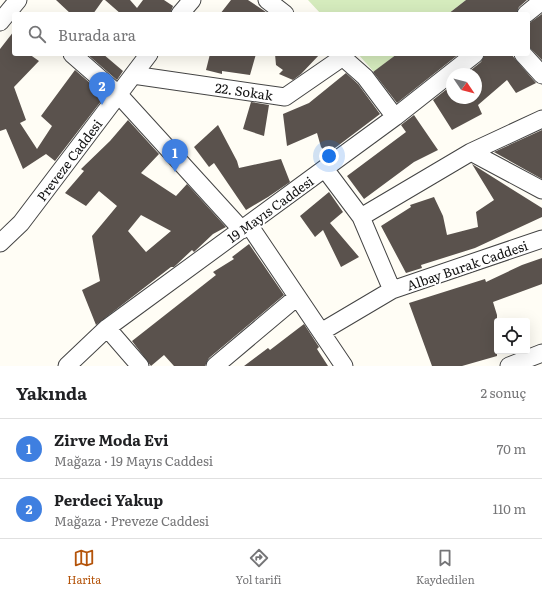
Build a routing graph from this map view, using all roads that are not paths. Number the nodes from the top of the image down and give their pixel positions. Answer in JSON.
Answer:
{"nodes":[{"id":1,"x":18,"y":0,"type":"edge"},
{"id":2,"x":192,"y":0,"type":"edge"},
{"id":3,"x":267,"y":0,"type":"edge"},
{"id":4,"x":542,"y":1,"type":"edge"},
{"id":5,"x":182,"y":12,"type":"edge"},
{"id":6,"x":283,"y":12,"type":"edge"},
{"id":7,"x":528,"y":12,"type":"edge"},
{"id":8,"x":0,"y":22,"type":"edge"},
{"id":9,"x":74,"y":56,"type":"edge"},
{"id":10,"x":147,"y":56,"type":"edge"},
{"id":11,"x":341,"y":56,"type":"edge"},
{"id":12,"x":472,"y":56,"type":"edge"},
{"id":13,"x":524,"y":56,"type":"edge"},
{"id":14,"x":133,"y":75,"type":"junction"},
{"id":15,"x":542,"y":75,"type":"edge"},
{"id":16,"x":119,"y":94,"type":"junction"},
{"id":17,"x":395,"y":117,"type":"junction"},
{"id":18,"x":542,"y":119,"type":"edge"},
{"id":19,"x":471,"y":152,"type":"junction"},
{"id":20,"x":325,"y":169,"type":"junction"},
{"id":21,"x":542,"y":190,"type":"edge"},
{"id":22,"x":361,"y":217,"type":"junction"},
{"id":23,"x":245,"y":227,"type":"junction"},
{"id":24,"x":542,"y":240,"type":"edge"},
{"id":25,"x":0,"y":243,"type":"edge"},
{"id":26,"x":392,"y":290,"type":"junction"},
{"id":27,"x":297,"y":297,"type":"junction"},
{"id":28,"x":107,"y":328,"type":"junction"},
{"id":29,"x":321,"y":332,"type":"junction"},
{"id":30,"x":542,"y":353,"type":"edge"},
{"id":31,"x":68,"y":366,"type":"edge"},
{"id":32,"x":140,"y":366,"type":"edge"},
{"id":33,"x":215,"y":366,"type":"edge"},
{"id":34,"x":344,"y":366,"type":"edge"},
{"id":35,"x":509,"y":366,"type":"edge"}],
"edges":[{"from":1,"to":8,"type":"street"},
{"from":2,"to":5,"type":"street"},
{"from":3,"to":6,"type":"street"},
{"from":4,"to":7,"type":"street"},
{"from":9,"to":16,"type":"street"},
{"from":10,"to":14,"type":"street","name":"Preveze Caddesi"},
{"from":11,"to":14,"type":"street","name":"22. Sokak"},
{"from":11,"to":17,"type":"street"},
{"from":12,"to":17,"type":"street","name":"19 Mayıs Caddesi"},
{"from":13,"to":15,"type":"street"},
{"from":14,"to":16,"type":"street","name":"Preveze Caddesi"},
{"from":16,"to":23,"type":"street"},
{"from":16,"to":25,"type":"street","name":"Preveze Caddesi"},
{"from":17,"to":20,"type":"street","name":"19 Mayıs Caddesi"},
{"from":18,"to":19,"type":"street"},
{"from":19,"to":21,"type":"street"},
{"from":19,"to":22,"type":"street"},
{"from":20,"to":22,"type":"street"},
{"from":20,"to":23,"type":"street","name":"19 Mayıs Caddesi"},
{"from":22,"to":26,"type":"street"},
{"from":23,"to":27,"type":"street"},
{"from":23,"to":28,"type":"street","name":"19 Mayıs Caddesi"},
{"from":24,"to":26,"type":"street","name":"Albay Burak Caddesi"},
{"from":26,"to":29,"type":"street","name":"Albay Burak Caddesi"},
{"from":27,"to":29,"type":"street"},
{"from":27,"to":33,"type":"street"},
{"from":28,"to":31,"type":"street","name":"19 Mayıs Caddesi"},
{"from":28,"to":32,"type":"street"},
{"from":29,"to":34,"type":"street"},
{"from":30,"to":35,"type":"street"}]}
